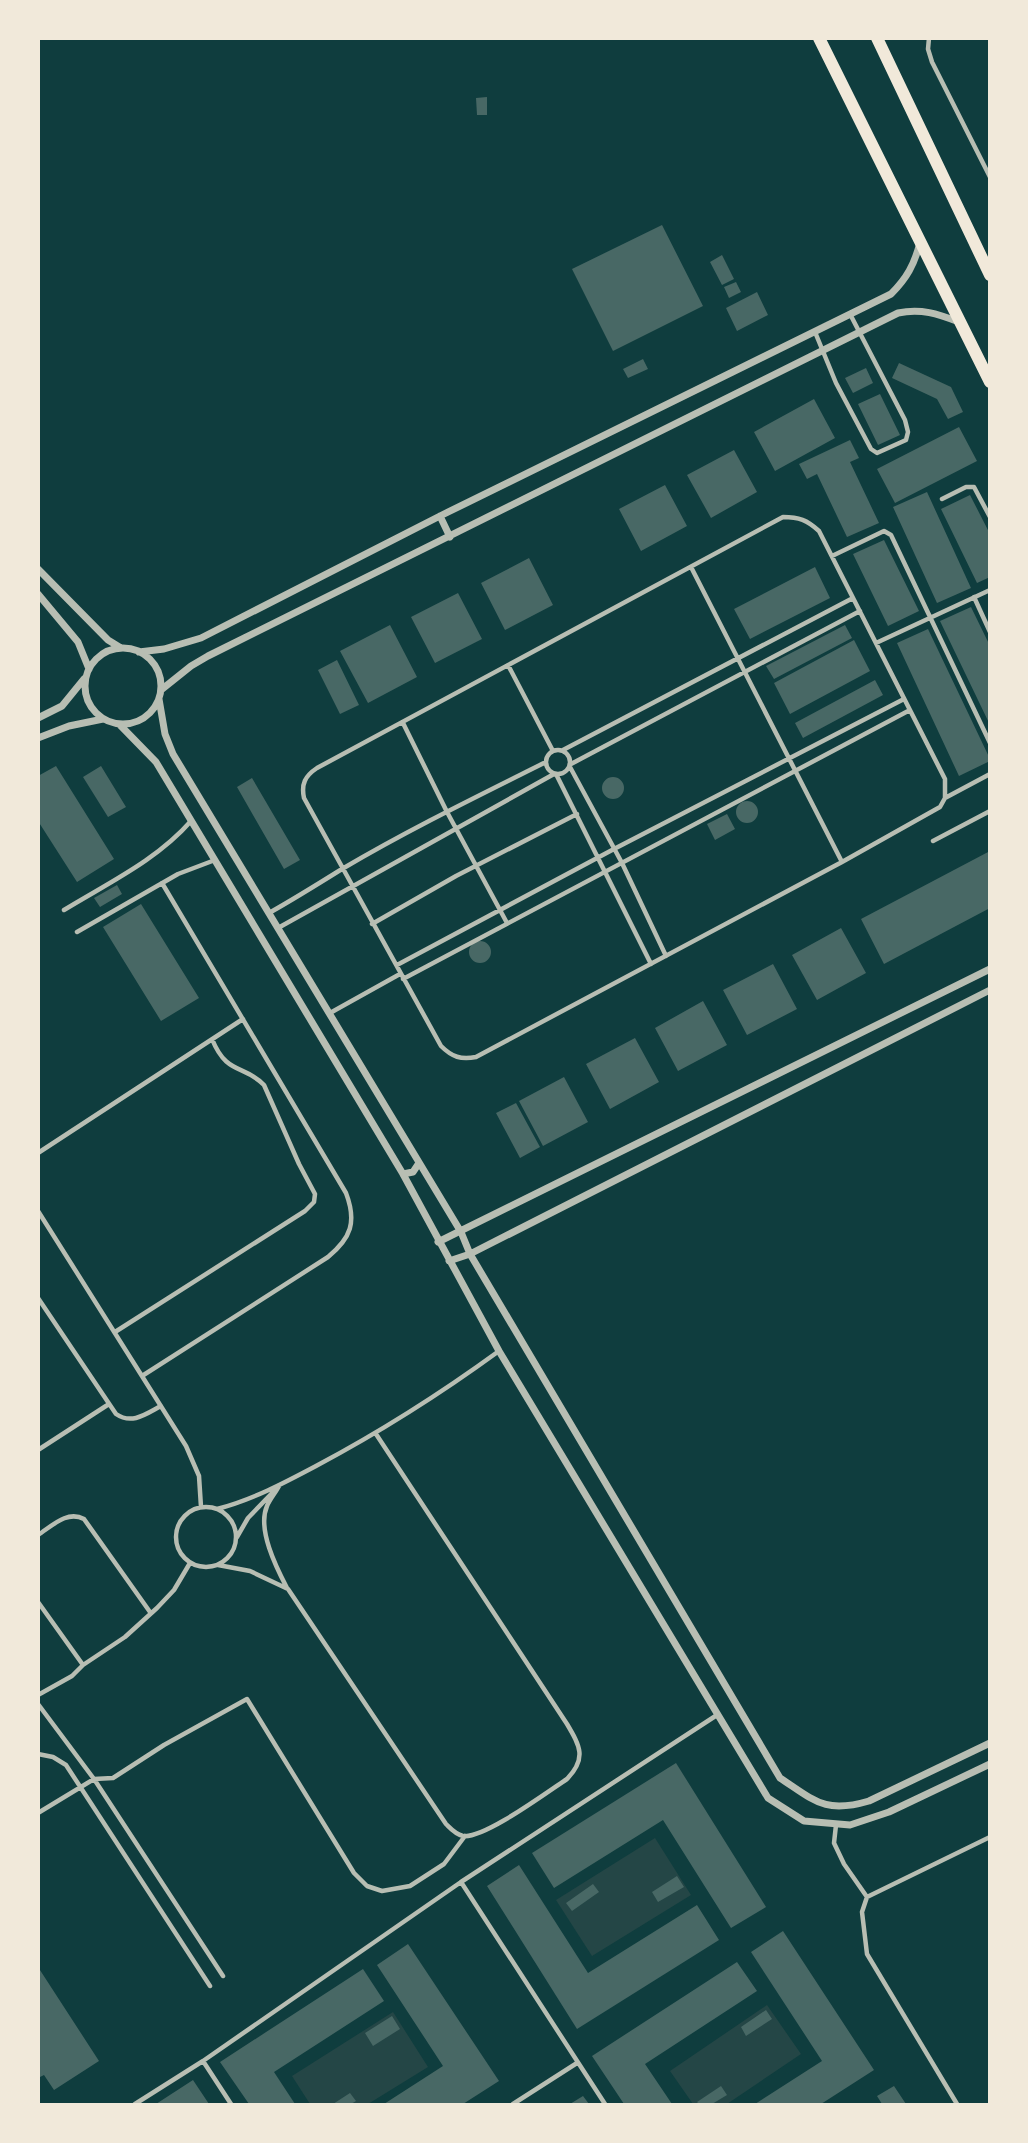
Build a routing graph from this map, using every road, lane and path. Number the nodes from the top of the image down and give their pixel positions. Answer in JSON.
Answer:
{"nodes":[{"id":1,"x":819,"y":38,"type":"edge"},
{"id":2,"x":870,"y":38,"type":"edge"},
{"id":3,"x":877,"y":38,"type":"edge"},
{"id":4,"x":929,"y":38,"type":"edge"},
{"id":5,"x":883,"y":52,"type":"junction"},
{"id":6,"x":989,"y":177,"type":"edge"},
{"id":7,"x":920,"y":242,"type":"junction"},
{"id":8,"x":989,"y":275,"type":"edge"},
{"id":9,"x":850,"y":314,"type":"junction"},
{"id":10,"x":960,"y":322,"type":"junction"},
{"id":11,"x":814,"y":332,"type":"junction"},
{"id":12,"x":860,"y":332,"type":"junction"},
{"id":13,"x":822,"y":351,"type":"junction"},
{"id":14,"x":989,"y":382,"type":"edge"},
{"id":15,"x":942,"y":499,"type":"dead end"},
{"id":16,"x":440,"y":516,"type":"junction"},
{"id":17,"x":989,"y":517,"type":"edge"},
{"id":18,"x":450,"y":537,"type":"junction"},
{"id":19,"x":832,"y":556,"type":"junction"},
{"id":20,"x":691,"y":567,"type":"junction"},
{"id":21,"x":38,"y":569,"type":"edge"},
{"id":22,"x":989,"y":590,"type":"edge"},
{"id":23,"x":38,"y":594,"type":"edge"},
{"id":24,"x":974,"y":597,"type":"junction"},
{"id":25,"x":853,"y":598,"type":"junction"},
{"id":26,"x":860,"y":611,"type":"junction"},
{"id":27,"x":930,"y":618,"type":"junction"},
{"id":28,"x":989,"y":632,"type":"edge"},
{"id":29,"x":876,"y":643,"type":"junction"},
{"id":30,"x":121,"y":649,"type":"junction"},
{"id":31,"x":139,"y":652,"type":"junction"},
{"id":32,"x":737,"y":657,"type":"junction"},
{"id":33,"x":508,"y":665,"type":"junction"},
{"id":34,"x":744,"y":670,"type":"junction"},
{"id":35,"x":88,"y":672,"type":"junction"},
{"id":36,"x":161,"y":690,"type":"junction"},
{"id":37,"x":159,"y":699,"type":"junction"},
{"id":38,"x":904,"y":699,"type":"junction"},
{"id":39,"x":910,"y":710,"type":"junction"},
{"id":40,"x":38,"y":718,"type":"edge"},
{"id":41,"x":103,"y":719,"type":"junction"},
{"id":42,"x":403,"y":723,"type":"junction"},
{"id":43,"x":119,"y":724,"type":"junction"},
{"id":44,"x":38,"y":738,"type":"edge"},
{"id":45,"x":989,"y":743,"type":"edge"},
{"id":46,"x":553,"y":751,"type":"junction"},
{"id":47,"x":562,"y":751,"type":"junction"},
{"id":48,"x":788,"y":760,"type":"junction"},
{"id":49,"x":546,"y":762,"type":"junction"},
{"id":50,"x":570,"y":766,"type":"junction"},
{"id":51,"x":795,"y":772,"type":"junction"},
{"id":52,"x":555,"y":774,"type":"junction"},
{"id":53,"x":989,"y":774,"type":"edge"},
{"id":54,"x":945,"y":798,"type":"junction"},
{"id":55,"x":989,"y":811,"type":"edge"},
{"id":56,"x":447,"y":812,"type":"junction"},
{"id":57,"x":577,"y":814,"type":"junction"},
{"id":58,"x":191,"y":821,"type":"junction"},
{"id":59,"x":457,"y":828,"type":"junction"},
{"id":60,"x":933,"y":841,"type":"dead end"},
{"id":61,"x":614,"y":849,"type":"junction"},
{"id":62,"x":598,"y":857,"type":"junction"},
{"id":63,"x":215,"y":860,"type":"junction"},
{"id":64,"x":842,"y":862,"type":"junction"},
{"id":65,"x":622,"y":863,"type":"junction"},
{"id":66,"x":342,"y":869,"type":"junction"},
{"id":67,"x":605,"y":871,"type":"junction"},
{"id":68,"x":162,"y":883,"type":"junction"},
{"id":69,"x":351,"y":888,"type":"junction"},
{"id":70,"x":64,"y":910,"type":"dead end"},
{"id":71,"x":500,"y":910,"type":"junction"},
{"id":72,"x":269,"y":913,"type":"junction"},
{"id":73,"x":507,"y":923,"type":"junction"},
{"id":74,"x":372,"y":924,"type":"junction"},
{"id":75,"x":278,"y":928,"type":"junction"},
{"id":76,"x":77,"y":932,"type":"dead end"},
{"id":77,"x":666,"y":956,"type":"junction"},
{"id":78,"x":651,"y":964,"type":"junction"},
{"id":79,"x":397,"y":965,"type":"junction"},
{"id":80,"x":989,"y":969,"type":"edge"},
{"id":81,"x":402,"y":976,"type":"junction"},
{"id":82,"x":989,"y":990,"type":"edge"},
{"id":83,"x":329,"y":1013,"type":"junction"},
{"id":84,"x":243,"y":1019,"type":"junction"},
{"id":85,"x":212,"y":1039,"type":"junction"},
{"id":86,"x":38,"y":1153,"type":"edge"},
{"id":87,"x":419,"y":1163,"type":"junction"},
{"id":88,"x":402,"y":1174,"type":"junction"},
{"id":89,"x":38,"y":1211,"type":"edge"},
{"id":90,"x":461,"y":1233,"type":"junction"},
{"id":91,"x":438,"y":1242,"type":"junction"},
{"id":92,"x":470,"y":1254,"type":"junction"},
{"id":93,"x":449,"y":1261,"type":"junction"},
{"id":94,"x":38,"y":1298,"type":"edge"},
{"id":95,"x":115,"y":1332,"type":"junction"},
{"id":96,"x":499,"y":1351,"type":"junction"},
{"id":97,"x":142,"y":1376,"type":"junction"},
{"id":98,"x":109,"y":1404,"type":"junction"},
{"id":99,"x":161,"y":1406,"type":"junction"},
{"id":100,"x":376,"y":1434,"type":"junction"},
{"id":101,"x":38,"y":1450,"type":"edge"},
{"id":102,"x":280,"y":1485,"type":"junction"},
{"id":103,"x":201,"y":1507,"type":"junction"},
{"id":104,"x":218,"y":1509,"type":"junction"},
{"id":105,"x":38,"y":1535,"type":"edge"},
{"id":106,"x":237,"y":1537,"type":"junction"},
{"id":107,"x":190,"y":1563,"type":"junction"},
{"id":108,"x":218,"y":1565,"type":"junction"},
{"id":109,"x":288,"y":1589,"type":"junction"},
{"id":110,"x":38,"y":1602,"type":"edge"},
{"id":111,"x":150,"y":1612,"type":"junction"},
{"id":112,"x":83,"y":1665,"type":"junction"},
{"id":113,"x":38,"y":1695,"type":"edge"},
{"id":114,"x":38,"y":1704,"type":"edge"},
{"id":115,"x":717,"y":1715,"type":"junction"},
{"id":116,"x":989,"y":1743,"type":"edge"},
{"id":117,"x":38,"y":1755,"type":"edge"},
{"id":118,"x":989,"y":1764,"type":"edge"},
{"id":119,"x":94,"y":1779,"type":"junction"},
{"id":120,"x":81,"y":1787,"type":"junction"},
{"id":121,"x":38,"y":1813,"type":"edge"},
{"id":122,"x":836,"y":1825,"type":"junction"},
{"id":123,"x":465,"y":1836,"type":"junction"},
{"id":124,"x":989,"y":1837,"type":"edge"},
{"id":125,"x":461,"y":1882,"type":"junction"},
{"id":126,"x":867,"y":1897,"type":"junction"},
{"id":127,"x":223,"y":1976,"type":"dead end"},
{"id":128,"x":210,"y":1986,"type":"dead end"},
{"id":129,"x":203,"y":2061,"type":"junction"},
{"id":130,"x":577,"y":2063,"type":"junction"},
{"id":131,"x":135,"y":2105,"type":"edge"},
{"id":132,"x":231,"y":2105,"type":"edge"},
{"id":133,"x":513,"y":2105,"type":"edge"},
{"id":134,"x":605,"y":2105,"type":"edge"},
{"id":135,"x":957,"y":2105,"type":"edge"}],
"edges":[{"from":1,"to":7,"type":"main road"},
{"from":2,"to":5,"type":"main road"},
{"from":3,"to":5,"type":"main road"},
{"from":4,"to":6,"type":"lane"},
{"from":5,"to":8,"type":"main road"},
{"from":7,"to":9,"type":"street"},
{"from":7,"to":10,"type":"main road"},
{"from":9,"to":11,"type":"street"},
{"from":9,"to":12,"type":"lane"},
{"from":10,"to":12,"type":"street"},
{"from":10,"to":14,"type":"main road"},
{"from":11,"to":13,"type":"lane"},
{"from":11,"to":16,"type":"street"},
{"from":12,"to":13,"type":"street"},
{"from":12,"to":13,"type":"lane"},
{"from":13,"to":18,"type":"street"},
{"from":15,"to":17,"type":"lane"},
{"from":16,"to":18,"type":"street"},
{"from":16,"to":31,"type":"street"},
{"from":18,"to":36,"type":"street"},
{"from":19,"to":20,"type":"lane"},
{"from":19,"to":25,"type":"lane"},
{"from":19,"to":27,"type":"lane"},
{"from":20,"to":32,"type":"lane"},
{"from":20,"to":33,"type":"lane"},
{"from":21,"to":30,"type":"street"},
{"from":22,"to":24,"type":"lane"},
{"from":23,"to":35,"type":"street"},
{"from":24,"to":27,"type":"lane"},
{"from":24,"to":28,"type":"lane"},
{"from":25,"to":26,"type":"lane"},
{"from":25,"to":32,"type":"lane"},
{"from":26,"to":29,"type":"lane"},
{"from":26,"to":34,"type":"lane"},
{"from":27,"to":29,"type":"lane"},
{"from":27,"to":45,"type":"lane"},
{"from":29,"to":38,"type":"lane"},
{"from":30,"to":31,"type":"street"},
{"from":30,"to":35,"type":"street"},
{"from":31,"to":36,"type":"street"},
{"from":32,"to":34,"type":"lane"},
{"from":32,"to":47,"type":"lane"},
{"from":33,"to":42,"type":"lane"},
{"from":33,"to":46,"type":"lane"},
{"from":34,"to":48,"type":"lane"},
{"from":34,"to":50,"type":"lane"},
{"from":35,"to":40,"type":"street"},
{"from":35,"to":41,"type":"street"},
{"from":36,"to":37,"type":"street"},
{"from":37,"to":43,"type":"street"},
{"from":37,"to":72,"type":"street"},
{"from":38,"to":39,"type":"lane"},
{"from":38,"to":48,"type":"lane"},
{"from":39,"to":51,"type":"lane"},
{"from":39,"to":54,"type":"lane"},
{"from":41,"to":43,"type":"street"},
{"from":41,"to":44,"type":"street"},
{"from":42,"to":56,"type":"lane"},
{"from":42,"to":66,"type":"lane"},
{"from":43,"to":58,"type":"street"},
{"from":46,"to":47,"type":"lane"},
{"from":46,"to":49,"type":"lane"},
{"from":47,"to":50,"type":"lane"},
{"from":48,"to":51,"type":"lane"},
{"from":48,"to":61,"type":"lane"},
{"from":49,"to":52,"type":"lane"},
{"from":49,"to":56,"type":"lane"},
{"from":50,"to":52,"type":"lane"},
{"from":50,"to":61,"type":"lane"},
{"from":51,"to":64,"type":"lane"},
{"from":51,"to":65,"type":"lane"},
{"from":52,"to":57,"type":"lane"},
{"from":52,"to":59,"type":"lane"},
{"from":53,"to":54,"type":"lane"},
{"from":54,"to":64,"type":"lane"},
{"from":55,"to":60,"type":"lane"},
{"from":56,"to":59,"type":"lane"},
{"from":56,"to":66,"type":"lane"},
{"from":57,"to":62,"type":"lane"},
{"from":57,"to":74,"type":"lane"},
{"from":58,"to":63,"type":"street"},
{"from":58,"to":70,"type":"lane"},
{"from":59,"to":69,"type":"lane"},
{"from":59,"to":71,"type":"lane"},
{"from":61,"to":62,"type":"lane"},
{"from":61,"to":65,"type":"lane"},
{"from":62,"to":67,"type":"lane"},
{"from":62,"to":71,"type":"lane"},
{"from":63,"to":68,"type":"lane"},
{"from":63,"to":88,"type":"street"},
{"from":64,"to":77,"type":"lane"},
{"from":65,"to":67,"type":"lane"},
{"from":65,"to":77,"type":"lane"},
{"from":66,"to":69,"type":"lane"},
{"from":66,"to":72,"type":"lane"},
{"from":67,"to":73,"type":"lane"},
{"from":67,"to":78,"type":"lane"},
{"from":68,"to":76,"type":"lane"},
{"from":68,"to":84,"type":"lane"},
{"from":69,"to":74,"type":"lane"},
{"from":69,"to":75,"type":"lane"},
{"from":71,"to":73,"type":"lane"},
{"from":71,"to":79,"type":"lane"},
{"from":72,"to":75,"type":"street"},
{"from":73,"to":81,"type":"lane"},
{"from":74,"to":79,"type":"lane"},
{"from":75,"to":83,"type":"street"},
{"from":77,"to":78,"type":"lane"},
{"from":78,"to":81,"type":"lane"},
{"from":79,"to":81,"type":"lane"},
{"from":80,"to":90,"type":"street"},
{"from":81,"to":83,"type":"lane"},
{"from":82,"to":92,"type":"street"},
{"from":83,"to":87,"type":"street"},
{"from":84,"to":85,"type":"lane"},
{"from":84,"to":97,"type":"lane"},
{"from":85,"to":86,"type":"lane"},
{"from":85,"to":95,"type":"lane"},
{"from":87,"to":88,"type":"street"},
{"from":87,"to":90,"type":"street"},
{"from":88,"to":91,"type":"street"},
{"from":89,"to":95,"type":"lane"},
{"from":90,"to":91,"type":"street"},
{"from":90,"to":92,"type":"street"},
{"from":91,"to":93,"type":"street"},
{"from":92,"to":93,"type":"street"},
{"from":92,"to":116,"type":"street"},
{"from":93,"to":96,"type":"street"},
{"from":94,"to":98,"type":"lane"},
{"from":95,"to":97,"type":"lane"},
{"from":96,"to":100,"type":"lane"},
{"from":96,"to":115,"type":"street"},
{"from":97,"to":99,"type":"lane"},
{"from":98,"to":99,"type":"lane"},
{"from":98,"to":101,"type":"lane"},
{"from":99,"to":103,"type":"lane"},
{"from":100,"to":102,"type":"lane"},
{"from":100,"to":123,"type":"lane"},
{"from":102,"to":104,"type":"lane"},
{"from":102,"to":106,"type":"lane"},
{"from":102,"to":109,"type":"lane"},
{"from":103,"to":104,"type":"lane"},
{"from":103,"to":107,"type":"lane"},
{"from":104,"to":106,"type":"lane"},
{"from":105,"to":111,"type":"lane"},
{"from":106,"to":108,"type":"lane"},
{"from":107,"to":108,"type":"lane"},
{"from":107,"to":111,"type":"lane"},
{"from":108,"to":109,"type":"lane"},
{"from":109,"to":123,"type":"lane"},
{"from":110,"to":112,"type":"lane"},
{"from":111,"to":112,"type":"lane"},
{"from":112,"to":113,"type":"lane"},
{"from":114,"to":119,"type":"lane"},
{"from":115,"to":122,"type":"street"},
{"from":115,"to":125,"type":"lane"},
{"from":117,"to":120,"type":"lane"},
{"from":118,"to":122,"type":"street"},
{"from":119,"to":120,"type":"lane"},
{"from":119,"to":123,"type":"lane"},
{"from":119,"to":127,"type":"lane"},
{"from":120,"to":121,"type":"lane"},
{"from":120,"to":128,"type":"lane"},
{"from":122,"to":126,"type":"lane"},
{"from":124,"to":126,"type":"lane"},
{"from":125,"to":129,"type":"lane"},
{"from":125,"to":130,"type":"lane"},
{"from":126,"to":135,"type":"lane"},
{"from":129,"to":131,"type":"lane"},
{"from":129,"to":132,"type":"lane"},
{"from":130,"to":133,"type":"lane"},
{"from":130,"to":134,"type":"lane"}]}
